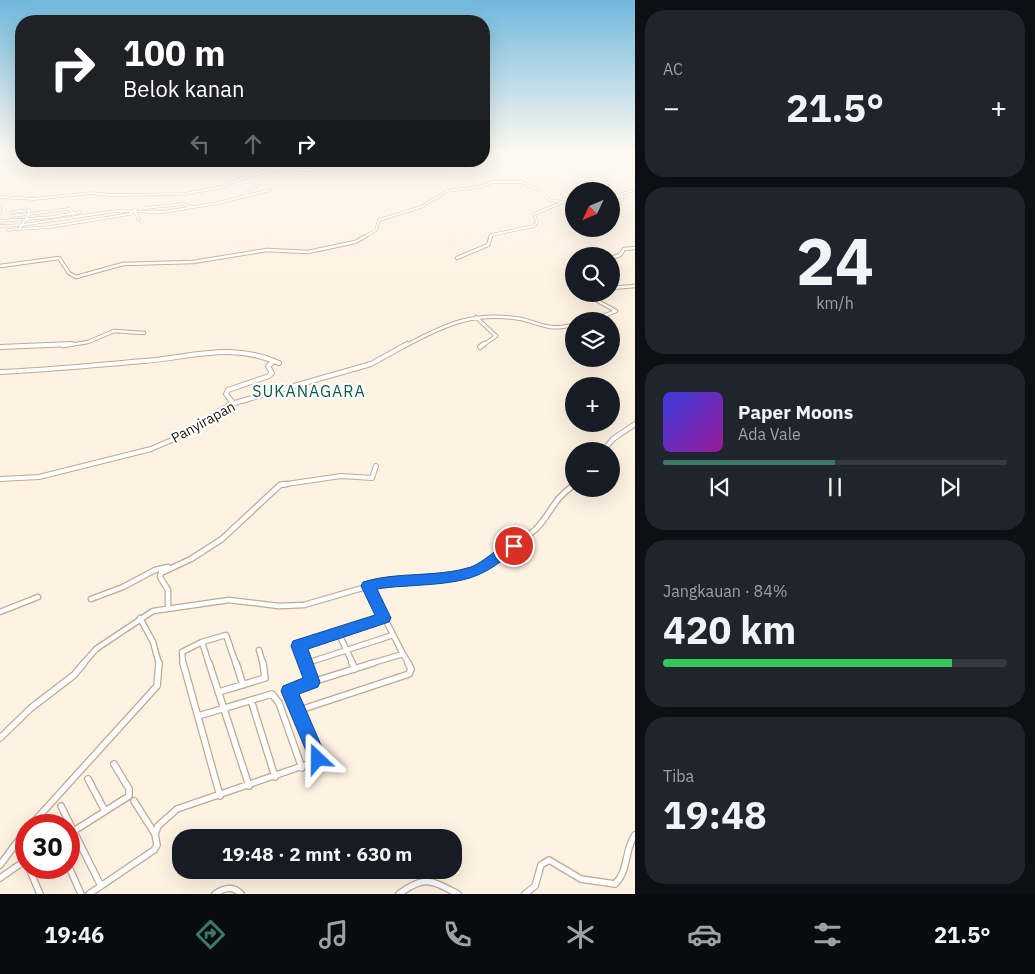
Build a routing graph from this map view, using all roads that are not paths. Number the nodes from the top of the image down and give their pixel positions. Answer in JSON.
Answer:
{"nodes":[{"id":1,"x":85,"y":194,"type":"edge"},
{"id":2,"x":98,"y":194,"type":"edge"},
{"id":3,"x":185,"y":194,"type":"edge"},
{"id":4,"x":253,"y":194,"type":"edge"},
{"id":5,"x":442,"y":194,"type":"edge"},
{"id":6,"x":543,"y":194,"type":"edge"},
{"id":7,"x":247,"y":195,"type":"joint"},
{"id":8,"x":0,"y":197,"type":"edge"},
{"id":9,"x":561,"y":203,"type":"junction"},
{"id":10,"x":565,"y":203,"type":"edge"},
{"id":11,"x":158,"y":207,"type":"junction"},
{"id":12,"x":191,"y":208,"type":"junction"},
{"id":13,"x":135,"y":211,"type":"junction"},
{"id":14,"x":153,"y":211,"type":"junction"},
{"id":15,"x":80,"y":212,"type":"dead end"},
{"id":16,"x":157,"y":212,"type":"junction"},
{"id":17,"x":73,"y":213,"type":"junction"},
{"id":18,"x":29,"y":214,"type":"junction"},
{"id":19,"x":160,"y":215,"type":"dead end"},
{"id":20,"x":10,"y":216,"type":"junction"},
{"id":21,"x":76,"y":217,"type":"junction"},
{"id":22,"x":28,"y":219,"type":"junction"},
{"id":23,"x":9,"y":220,"type":"junction"},
{"id":24,"x":139,"y":220,"type":"dead end"},
{"id":25,"x":0,"y":221,"type":"edge"},
{"id":26,"x":80,"y":221,"type":"junction"},
{"id":27,"x":22,"y":225,"type":"junction"},
{"id":28,"x":0,"y":226,"type":"edge"},
{"id":29,"x":20,"y":229,"type":"junction"},
{"id":30,"x":8,"y":230,"type":"dead end"},
{"id":31,"x":635,"y":248,"type":"edge"},
{"id":32,"x":620,"y":255,"type":"edge"},
{"id":33,"x":457,"y":258,"type":"dead end"},
{"id":34,"x":0,"y":266,"type":"edge"},
{"id":35,"x":635,"y":286,"type":"edge"},
{"id":36,"x":620,"y":287,"type":"edge"},
{"id":37,"x":600,"y":302,"type":"edge"},
{"id":38,"x":613,"y":312,"type":"edge"},
{"id":39,"x":476,"y":317,"type":"junction"},
{"id":40,"x":565,"y":325,"type":"edge"},
{"id":41,"x":144,"y":332,"type":"dead end"},
{"id":42,"x":0,"y":347,"type":"edge"},
{"id":43,"x":480,"y":347,"type":"dead end"},
{"id":44,"x":274,"y":360,"type":"junction"},
{"id":45,"x":279,"y":363,"type":"dead end"},
{"id":46,"x":0,"y":372,"type":"edge"},
{"id":47,"x":233,"y":403,"type":"junction"},
{"id":48,"x":635,"y":424,"type":"edge"},
{"id":49,"x":612,"y":442,"type":"edge"},
{"id":50,"x":376,"y":466,"type":"dead end"},
{"id":51,"x":0,"y":479,"type":"edge"},
{"id":52,"x":565,"y":491,"type":"edge"},
{"id":53,"x":171,"y":566,"type":"junction"},
{"id":54,"x":368,"y":586,"type":"junction"},
{"id":55,"x":38,"y":597,"type":"dead end"},
{"id":56,"x":91,"y":599,"type":"dead end"},
{"id":57,"x":168,"y":608,"type":"junction"},
{"id":58,"x":0,"y":612,"type":"edge"},
{"id":59,"x":140,"y":618,"type":"junction"},
{"id":60,"x":384,"y":618,"type":"junction"},
{"id":61,"x":338,"y":632,"type":"junction"},
{"id":62,"x":393,"y":635,"type":"junction"},
{"id":63,"x":202,"y":642,"type":"junction"},
{"id":64,"x":259,"y":650,"type":"dead end"},
{"id":65,"x":346,"y":650,"type":"junction"},
{"id":66,"x":403,"y":654,"type":"junction"},
{"id":67,"x":304,"y":664,"type":"junction"},
{"id":68,"x":355,"y":669,"type":"junction"},
{"id":69,"x":312,"y":682,"type":"junction"},
{"id":70,"x":244,"y":685,"type":"junction"},
{"id":71,"x":219,"y":692,"type":"junction"},
{"id":72,"x":251,"y":700,"type":"junction"},
{"id":73,"x":225,"y":708,"type":"junction"},
{"id":74,"x":297,"y":710,"type":"junction"},
{"id":75,"x":198,"y":716,"type":"junction"},
{"id":76,"x":0,"y":738,"type":"edge"},
{"id":77,"x":114,"y":764,"type":"dead end"},
{"id":78,"x":302,"y":768,"type":"junction"},
{"id":79,"x":275,"y":777,"type":"junction"},
{"id":80,"x":88,"y":779,"type":"dead end"},
{"id":81,"x":248,"y":786,"type":"junction"},
{"id":82,"x":220,"y":796,"type":"junction"},
{"id":83,"x":134,"y":801,"type":"dead end"},
{"id":84,"x":61,"y":806,"type":"dead end"},
{"id":85,"x":105,"y":811,"type":"junction"},
{"id":86,"x":40,"y":814,"type":"edge"},
{"id":87,"x":64,"y":814,"type":"edge"},
{"id":88,"x":80,"y":826,"type":"edge"},
{"id":89,"x":155,"y":834,"type":"junction"},
{"id":90,"x":635,"y":834,"type":"edge"},
{"id":91,"x":15,"y":845,"type":"edge"},
{"id":92,"x":80,"y":848,"type":"edge"},
{"id":93,"x":0,"y":865,"type":"edge"},
{"id":94,"x":15,"y":868,"type":"edge"},
{"id":95,"x":0,"y":878,"type":"edge"},
{"id":96,"x":34,"y":879,"type":"edge"},
{"id":97,"x":74,"y":879,"type":"edge"},
{"id":98,"x":101,"y":886,"type":"junction"},
{"id":99,"x":40,"y":894,"type":"edge"},
{"id":100,"x":81,"y":894,"type":"edge"},
{"id":101,"x":89,"y":894,"type":"edge"},
{"id":102,"x":215,"y":894,"type":"edge"},
{"id":103,"x":241,"y":894,"type":"edge"},
{"id":104,"x":399,"y":894,"type":"edge"},
{"id":105,"x":458,"y":894,"type":"edge"},
{"id":106,"x":525,"y":894,"type":"edge"}],
"edges":[{"from":1,"to":8,"type":"street"},
{"from":2,"to":3,"type":"street"},
{"from":4,"to":7,"type":"street"},
{"from":5,"to":34,"type":"street"},
{"from":6,"to":9,"type":"street"},
{"from":7,"to":12,"type":"street"},
{"from":9,"to":10,"type":"street"},
{"from":9,"to":33,"type":"street"},
{"from":11,"to":12,"type":"street"},
{"from":11,"to":13,"type":"street"},
{"from":11,"to":14,"type":"street"},
{"from":12,"to":16,"type":"street"},
{"from":13,"to":14,"type":"street"},
{"from":13,"to":21,"type":"street"},
{"from":13,"to":24,"type":"street"},
{"from":13,"to":26,"type":"street"},
{"from":14,"to":16,"type":"street"},
{"from":15,"to":17,"type":"street"},
{"from":16,"to":19,"type":"street"},
{"from":17,"to":18,"type":"street"},
{"from":17,"to":21,"type":"street"},
{"from":17,"to":22,"type":"street"},
{"from":18,"to":20,"type":"street"},
{"from":18,"to":20,"type":"street"},
{"from":18,"to":22,"type":"street"},
{"from":20,"to":23,"type":"street"},
{"from":21,"to":26,"type":"street"},
{"from":21,"to":27,"type":"street"},
{"from":22,"to":23,"type":"street"},
{"from":22,"to":27,"type":"street"},
{"from":23,"to":25,"type":"street"},
{"from":26,"to":29,"type":"street"},
{"from":27,"to":28,"type":"street"},
{"from":27,"to":29,"type":"street"},
{"from":29,"to":30,"type":"street"},
{"from":31,"to":32,"type":"street"},
{"from":35,"to":36,"type":"street"},
{"from":37,"to":38,"type":"street"},
{"from":39,"to":40,"type":"street","name":"Panyirapan"},
{"from":39,"to":43,"type":"street"},
{"from":39,"to":47,"type":"street","name":"Panyirapan"},
{"from":41,"to":42,"type":"street"},
{"from":44,"to":45,"type":"street"},
{"from":44,"to":46,"type":"street"},
{"from":44,"to":47,"type":"street"},
{"from":47,"to":51,"type":"street","name":"Panyirapan"},
{"from":48,"to":49,"type":"street"},
{"from":50,"to":53,"type":"street"},
{"from":52,"to":54,"type":"street"},
{"from":53,"to":56,"type":"street"},
{"from":53,"to":57,"type":"street"},
{"from":54,"to":57,"type":"street"},
{"from":54,"to":60,"type":"street"},
{"from":55,"to":58,"type":"street"},
{"from":57,"to":59,"type":"street"},
{"from":59,"to":76,"type":"street"},
{"from":59,"to":86,"type":"street"},
{"from":60,"to":61,"type":"street"},
{"from":60,"to":62,"type":"street"},
{"from":61,"to":65,"type":"street"},
{"from":61,"to":67,"type":"street"},
{"from":62,"to":65,"type":"street"},
{"from":62,"to":66,"type":"street"},
{"from":63,"to":70,"type":"street"},
{"from":63,"to":71,"type":"street"},
{"from":63,"to":75,"type":"street"},
{"from":64,"to":70,"type":"street"},
{"from":65,"to":67,"type":"street"},
{"from":65,"to":68,"type":"street"},
{"from":66,"to":68,"type":"street"},
{"from":66,"to":74,"type":"street"},
{"from":67,"to":69,"type":"street"},
{"from":68,"to":69,"type":"street"},
{"from":69,"to":74,"type":"street"},
{"from":70,"to":71,"type":"street"},
{"from":71,"to":73,"type":"street"},
{"from":72,"to":73,"type":"street"},
{"from":72,"to":78,"type":"street"},
{"from":72,"to":79,"type":"street"},
{"from":73,"to":75,"type":"street"},
{"from":73,"to":81,"type":"street"},
{"from":74,"to":78,"type":"street"},
{"from":75,"to":82,"type":"street"},
{"from":77,"to":85,"type":"street"},
{"from":78,"to":79,"type":"street"},
{"from":79,"to":81,"type":"street"},
{"from":80,"to":85,"type":"street"},
{"from":81,"to":82,"type":"street"},
{"from":82,"to":89,"type":"street"},
{"from":83,"to":89,"type":"street"},
{"from":84,"to":87,"type":"street"},
{"from":85,"to":88,"type":"street"},
{"from":89,"to":98,"type":"street"},
{"from":90,"to":106,"type":"street"},
{"from":91,"to":93,"type":"street"},
{"from":92,"to":98,"type":"street"},
{"from":94,"to":95,"type":"street"},
{"from":96,"to":99,"type":"street"},
{"from":97,"to":100,"type":"street"},
{"from":98,"to":101,"type":"street"},
{"from":102,"to":103,"type":"street"},
{"from":104,"to":105,"type":"street"}]}
